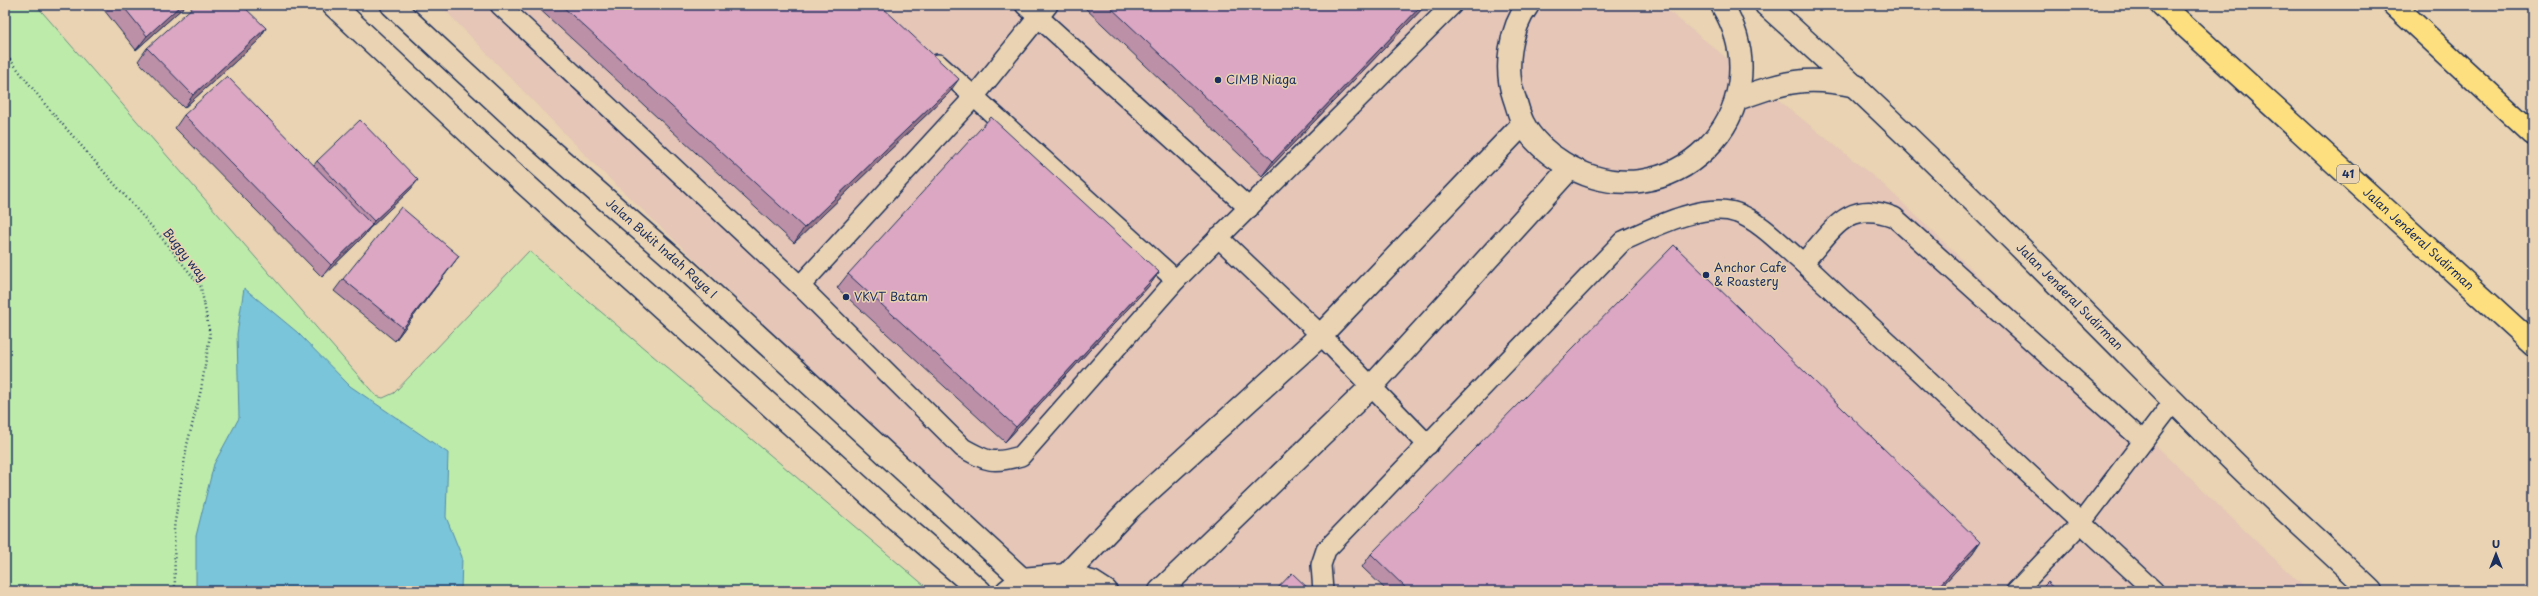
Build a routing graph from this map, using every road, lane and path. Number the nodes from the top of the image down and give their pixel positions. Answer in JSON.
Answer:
{"nodes":[{"id":1,"x":333,"y":5,"type":"edge"},
{"id":2,"x":392,"y":5,"type":"edge"},
{"id":3,"x":500,"y":5,"type":"edge"},
{"id":4,"x":1452,"y":5,"type":"edge"},
{"id":5,"x":1528,"y":5,"type":"edge"},
{"id":6,"x":1722,"y":5,"type":"edge"},
{"id":7,"x":1766,"y":5,"type":"edge"},
{"id":8,"x":2162,"y":5,"type":"edge"},
{"id":9,"x":2394,"y":5,"type":"edge"},
{"id":10,"x":1037,"y":9,"type":"edge"},
{"id":11,"x":5,"y":52,"type":"edge"},
{"id":12,"x":927,"y":54,"type":"edge"},
{"id":13,"x":1856,"y":86,"type":"junction"},
{"id":14,"x":973,"y":98,"type":"junction"},
{"id":15,"x":1737,"y":100,"type":"junction"},
{"id":16,"x":1524,"y":124,"type":"junction"},
{"id":17,"x":2533,"y":134,"type":"edge"},
{"id":18,"x":1570,"y":168,"type":"junction"},
{"id":19,"x":1249,"y":208,"type":"junction"},
{"id":20,"x":1218,"y":237,"type":"junction"},
{"id":21,"x":1803,"y":263,"type":"junction"},
{"id":22,"x":1176,"y":280,"type":"junction"},
{"id":23,"x":800,"y":286,"type":"junction"},
{"id":24,"x":1321,"y":335,"type":"junction"},
{"id":25,"x":2533,"y":344,"type":"edge"},
{"id":26,"x":1372,"y":386,"type":"junction"},
{"id":27,"x":2174,"y":401,"type":"junction"},
{"id":28,"x":2143,"y":441,"type":"junction"},
{"id":29,"x":1428,"y":445,"type":"junction"},
{"id":30,"x":2081,"y":523,"type":"junction"},
{"id":31,"x":1066,"y":575,"type":"junction"},
{"id":32,"x":1014,"y":585,"type":"edge"},
{"id":33,"x":175,"y":591,"type":"edge"},
{"id":34,"x":980,"y":591,"type":"edge"},
{"id":35,"x":1106,"y":591,"type":"edge"},
{"id":36,"x":1160,"y":591,"type":"edge"},
{"id":37,"x":1323,"y":591,"type":"edge"},
{"id":38,"x":2016,"y":591,"type":"edge"},
{"id":39,"x":2154,"y":591,"type":"edge"},
{"id":40,"x":2371,"y":591,"type":"edge"}],
"edges":[{"from":1,"to":34,"type":"street"},
{"from":2,"to":32,"type":"street","name":"Jalan Bukit Indah Raya I"},
{"from":3,"to":23,"type":"lane"},
{"from":4,"to":19,"type":"lane"},
{"from":5,"to":16,"type":"street"},
{"from":6,"to":15,"type":"street"},
{"from":7,"to":13,"type":"street","name":"Jalan Jenderal Sudirman"},
{"from":8,"to":25,"type":"highway","name":"Jalan Jenderal Sudirman","number":"41"},
{"from":9,"to":17,"type":"highway"},
{"from":10,"to":14,"type":"lane"},
{"from":10,"to":19,"type":"lane"},
{"from":11,"to":33,"type":"path","name":"Buggy way"},
{"from":12,"to":14,"type":"lane"},
{"from":13,"to":15,"type":"street"},
{"from":13,"to":27,"type":"street","name":"Jalan Jenderal Sudirman"},
{"from":14,"to":22,"type":"lane"},
{"from":14,"to":23,"type":"lane"},
{"from":15,"to":18,"type":"street"},
{"from":16,"to":18,"type":"street"},
{"from":16,"to":24,"type":"street"},
{"from":18,"to":26,"type":"street"},
{"from":19,"to":20,"type":"lane"},
{"from":20,"to":22,"type":"lane"},
{"from":20,"to":24,"type":"lane"},
{"from":21,"to":28,"type":"lane"},
{"from":21,"to":29,"type":"lane"},
{"from":21,"to":30,"type":"lane"},
{"from":22,"to":23,"type":"lane"},
{"from":24,"to":26,"type":"lane"},
{"from":24,"to":31,"type":"street"},
{"from":26,"to":29,"type":"lane"},
{"from":26,"to":36,"type":"street"},
{"from":27,"to":28,"type":"lane"},
{"from":27,"to":40,"type":"street","name":"Jalan Jenderal Sudirman"},
{"from":28,"to":30,"type":"lane"},
{"from":29,"to":37,"type":"lane"},
{"from":30,"to":38,"type":"lane"},
{"from":30,"to":39,"type":"lane"},
{"from":31,"to":32,"type":"street"},
{"from":31,"to":35,"type":"street"}]}
